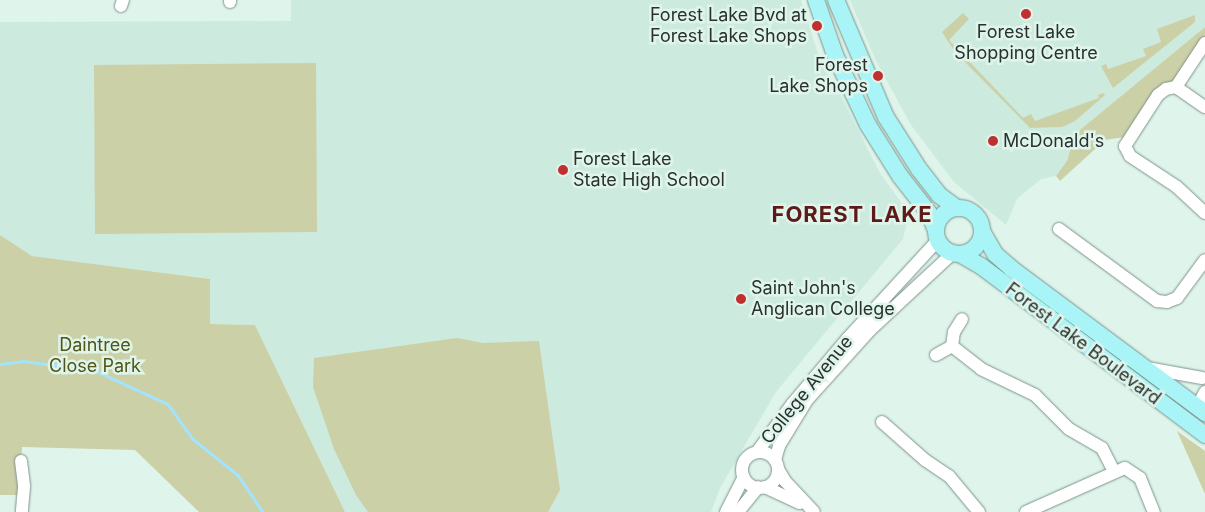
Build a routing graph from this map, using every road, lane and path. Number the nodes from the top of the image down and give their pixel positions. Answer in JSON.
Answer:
{"nodes":[{"id":1,"x":816,"y":0,"type":"edge"},
{"id":2,"x":836,"y":0,"type":"edge"},
{"id":3,"x":1205,"y":43,"type":"edge"},
{"id":4,"x":1176,"y":87,"type":"junction"},
{"id":5,"x":1205,"y":107,"type":"edge"},
{"id":6,"x":957,"y":208,"type":"junction"},
{"id":7,"x":1205,"y":213,"type":"edge"},
{"id":8,"x":1059,"y":229,"type":"dead end"},
{"id":9,"x":983,"y":233,"type":"junction"},
{"id":10,"x":937,"y":235,"type":"junction"},
{"id":11,"x":956,"y":254,"type":"junction"},
{"id":12,"x":1205,"y":260,"type":"edge"},
{"id":13,"x":962,"y":319,"type":"dead end"},
{"id":14,"x":952,"y":346,"type":"junction"},
{"id":15,"x":936,"y":355,"type":"dead end"},
{"id":16,"x":1145,"y":368,"type":"junction"},
{"id":17,"x":1204,"y":376,"type":"edge"},
{"id":18,"x":1205,"y":392,"type":"edge"},
{"id":19,"x":1189,"y":411,"type":"edge"},
{"id":20,"x":882,"y":422,"type":"dead end"},
{"id":21,"x":1205,"y":435,"type":"edge"},
{"id":22,"x":757,"y":452,"type":"junction"},
{"id":23,"x":21,"y":461,"type":"dead end"},
{"id":24,"x":777,"y":464,"type":"junction"},
{"id":25,"x":1114,"y":472,"type":"junction"},
{"id":26,"x":744,"y":477,"type":"junction"},
{"id":27,"x":762,"y":487,"type":"junction"},
{"id":28,"x":812,"y":510,"type":"edge"},
{"id":29,"x":22,"y":512,"type":"edge"},
{"id":30,"x":726,"y":512,"type":"edge"},
{"id":31,"x":738,"y":512,"type":"edge"},
{"id":32,"x":979,"y":512,"type":"edge"},
{"id":33,"x":1026,"y":512,"type":"edge"},
{"id":34,"x":1154,"y":512,"type":"edge"}],
"edges":[{"from":1,"to":10,"type":"main road"},
{"from":2,"to":6,"type":"main road"},
{"from":3,"to":4,"type":"street"},
{"from":4,"to":5,"type":"street"},
{"from":4,"to":7,"type":"street"},
{"from":6,"to":9,"type":"main road"},
{"from":6,"to":10,"type":"main road"},
{"from":8,"to":12,"type":"street"},
{"from":9,"to":11,"type":"main road"},
{"from":9,"to":16,"type":"main road","name":"Forest Lake Boulevard"},
{"from":10,"to":11,"type":"main road"},
{"from":10,"to":22,"type":"street","name":"College Avenue"},
{"from":11,"to":19,"type":"main road","name":"Forest Lake Boulevard"},
{"from":11,"to":24,"type":"street","name":"College Avenue"},
{"from":13,"to":14,"type":"street"},
{"from":14,"to":15,"type":"street"},
{"from":14,"to":25,"type":"street"},
{"from":16,"to":17,"type":"street"},
{"from":16,"to":19,"type":"main road","name":"Forest Lake Boulevard"},
{"from":17,"to":19,"type":"street"},
{"from":18,"to":19,"type":"street"},
{"from":19,"to":21,"type":"main road","name":"Forest Lake Boulevard"},
{"from":20,"to":32,"type":"street"},
{"from":22,"to":24,"type":"street","name":"College Avenue"},
{"from":22,"to":26,"type":"street","name":"College Avenue"},
{"from":23,"to":29,"type":"street"},
{"from":24,"to":27,"type":"street","name":"College Avenue"},
{"from":24,"to":28,"type":"street"},
{"from":25,"to":33,"type":"street"},
{"from":25,"to":34,"type":"street"},
{"from":26,"to":27,"type":"street"},
{"from":26,"to":30,"type":"street","name":"College Avenue"},
{"from":27,"to":28,"type":"street"},
{"from":27,"to":31,"type":"street","name":"College Avenue"}]}
